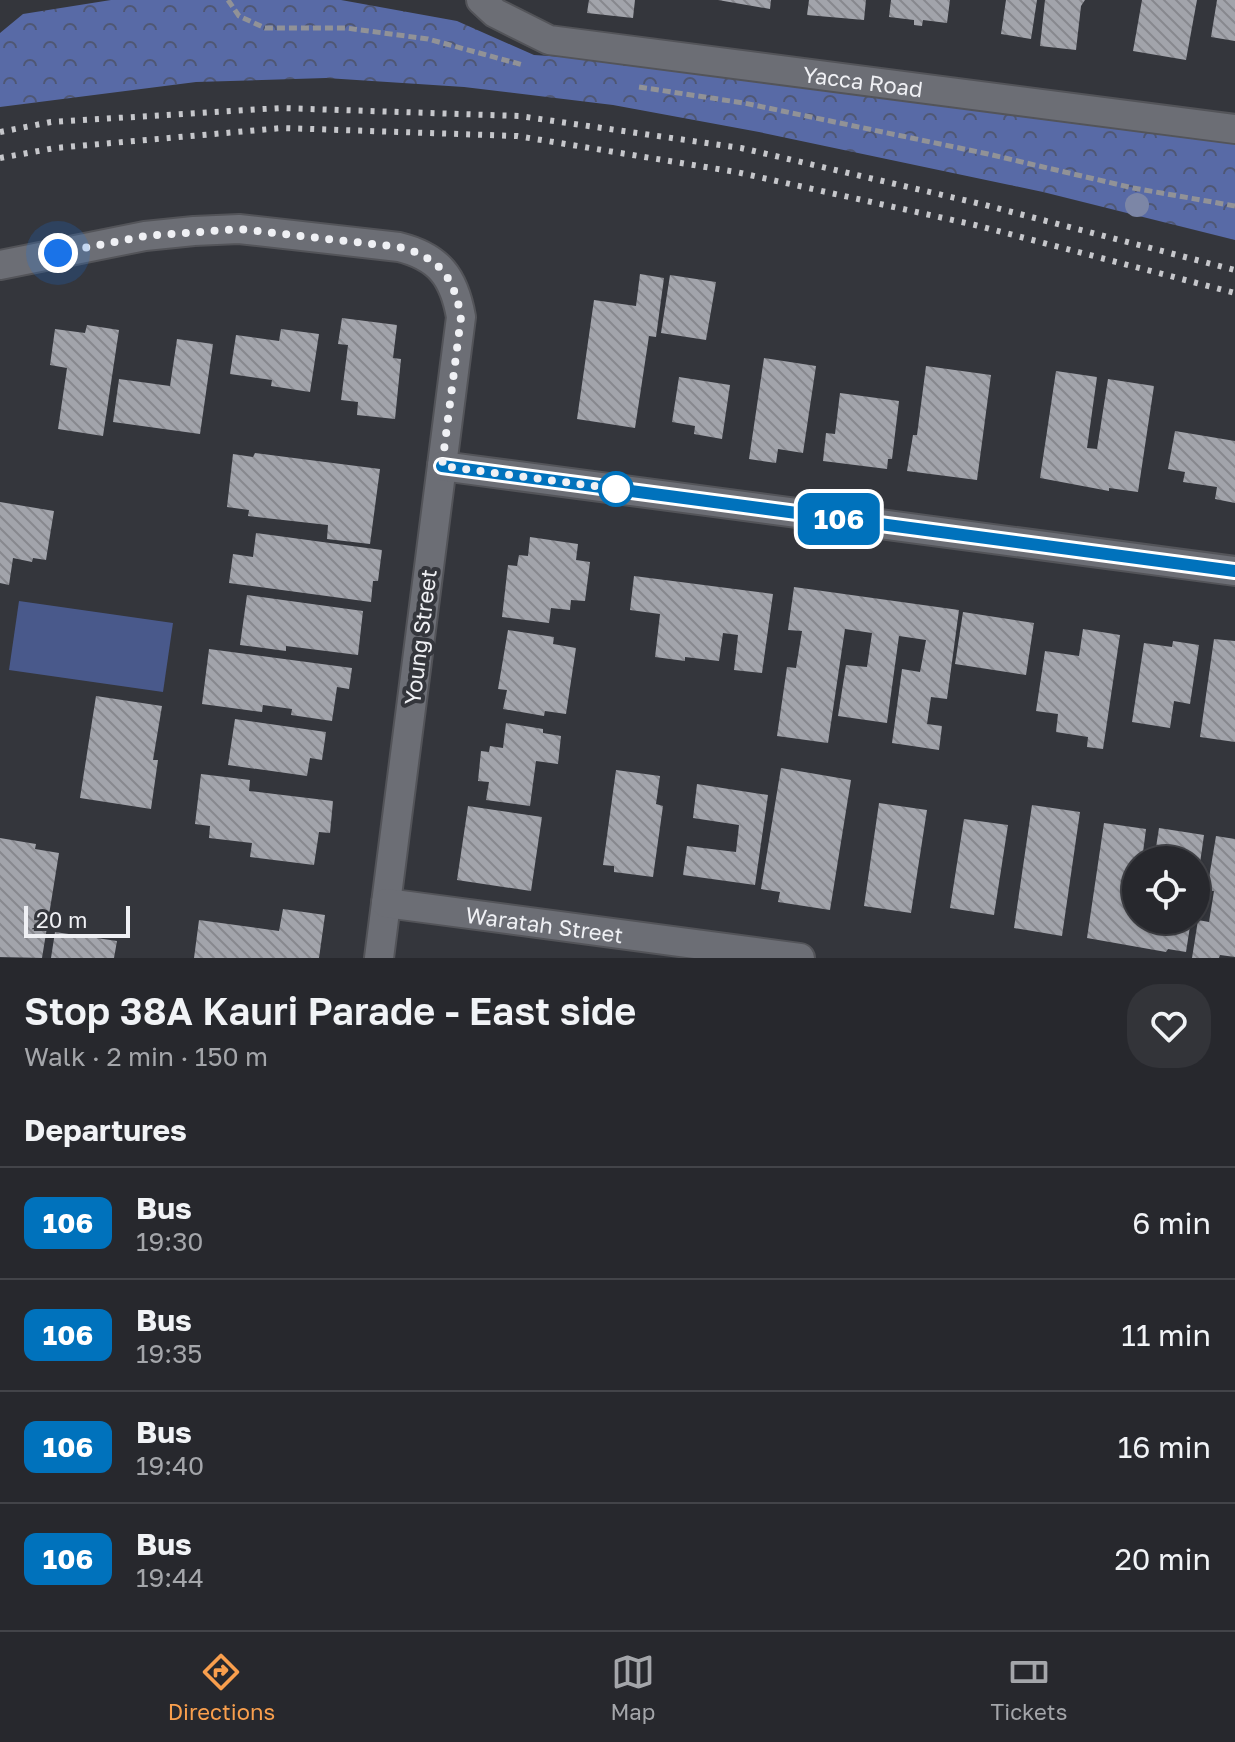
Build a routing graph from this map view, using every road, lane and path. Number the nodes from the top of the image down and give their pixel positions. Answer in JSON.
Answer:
{"nodes":[{"id":1,"x":228,"y":0,"type":"edge"},
{"id":2,"x":491,"y":4,"type":"edge"},
{"id":3,"x":531,"y":67,"type":"dead end"},
{"id":4,"x":635,"y":86,"type":"dead end"},
{"id":5,"x":1235,"y":129,"type":"edge"},
{"id":6,"x":1235,"y":206,"type":"edge"},
{"id":7,"x":0,"y":265,"type":"edge"},
{"id":8,"x":442,"y":466,"type":"junction"},
{"id":9,"x":1235,"y":571,"type":"edge"},
{"id":10,"x":386,"y":903,"type":"junction"},
{"id":11,"x":379,"y":958,"type":"edge"},
{"id":12,"x":800,"y":958,"type":"edge"}],
"edges":[{"from":1,"to":3,"type":"path"},
{"from":2,"to":5,"type":"street","name":"Yacca Road"},
{"from":4,"to":6,"type":"path"},
{"from":7,"to":8,"type":"street","name":"Young Street"},
{"from":8,"to":9,"type":"street"},
{"from":8,"to":10,"type":"street","name":"Young Street"},
{"from":10,"to":11,"type":"street","name":"Young Street"},
{"from":10,"to":12,"type":"street","name":"Waratah Street"}]}
